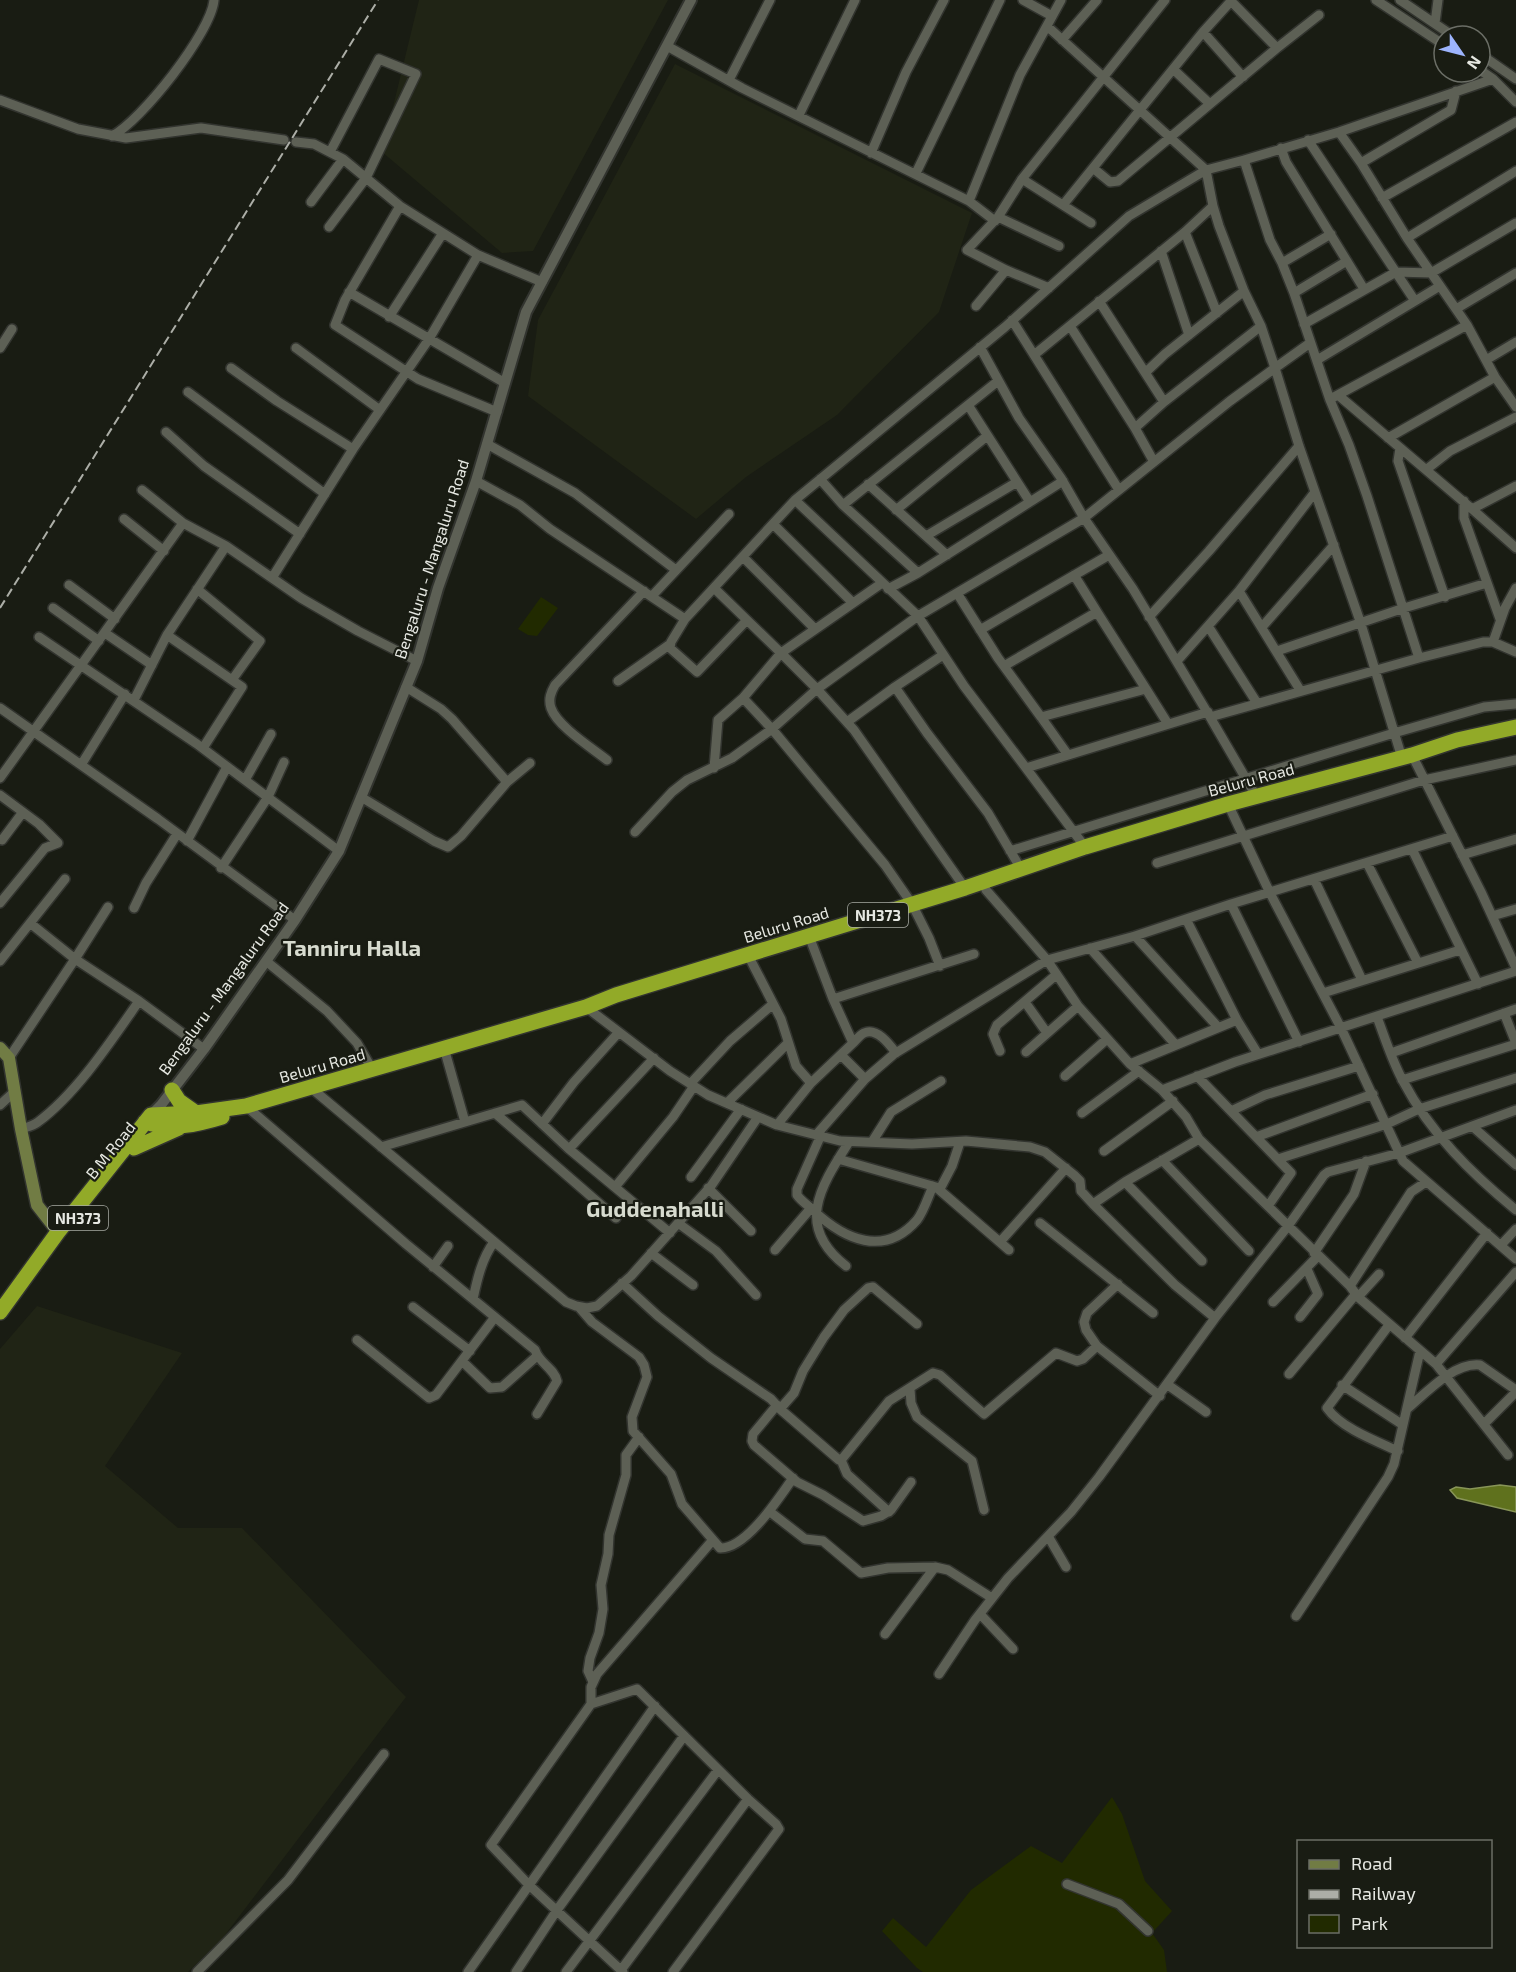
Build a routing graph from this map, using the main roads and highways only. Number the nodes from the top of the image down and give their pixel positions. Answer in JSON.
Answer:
{"nodes":[{"id":1,"x":1516,"y":727,"type":"edge"},
{"id":2,"x":0,"y":1048,"type":"edge"},
{"id":3,"x":172,"y":1090,"type":"road end"},
{"id":4,"x":243,"y":1106,"type":"junction"},
{"id":5,"x":196,"y":1113,"type":"junction"},
{"id":6,"x":154,"y":1116,"type":"junction"},
{"id":7,"x":182,"y":1126,"type":"junction"},
{"id":8,"x":134,"y":1148,"type":"junction"},
{"id":9,"x":58,"y":1232,"type":"junction"},
{"id":10,"x":0,"y":1312,"type":"edge"},
{"id":11,"x":0,"y":1324,"type":"edge"}],
"edges":[{"from":1,"to":4,"type":"highway","name":"Beluru Road","number":"NH373"},
{"from":2,"to":9,"type":"main road"},
{"from":3,"to":5,"type":"highway"},
{"from":4,"to":5,"type":"highway","name":"Beluru Road","number":"NH373"},
{"from":4,"to":7,"type":"highway","name":"Beluru Road","number":"NH373"},
{"from":5,"to":6,"type":"highway","name":"Beluru Road","number":"NH373"},
{"from":6,"to":7,"type":"highway","name":"Beluru Road","number":"NH373"},
{"from":6,"to":8,"type":"highway","name":"B M Road","number":"NH373"},
{"from":6,"to":9,"type":"highway","name":"Bengaluru - Mangaluru Road","number":"NH373"},
{"from":7,"to":8,"type":"highway"},
{"from":8,"to":11,"type":"highway","name":"B M Road","number":"NH373"},
{"from":9,"to":10,"type":"highway","name":"Bengaluru - Mangaluru Road","number":"NH373"}]}
